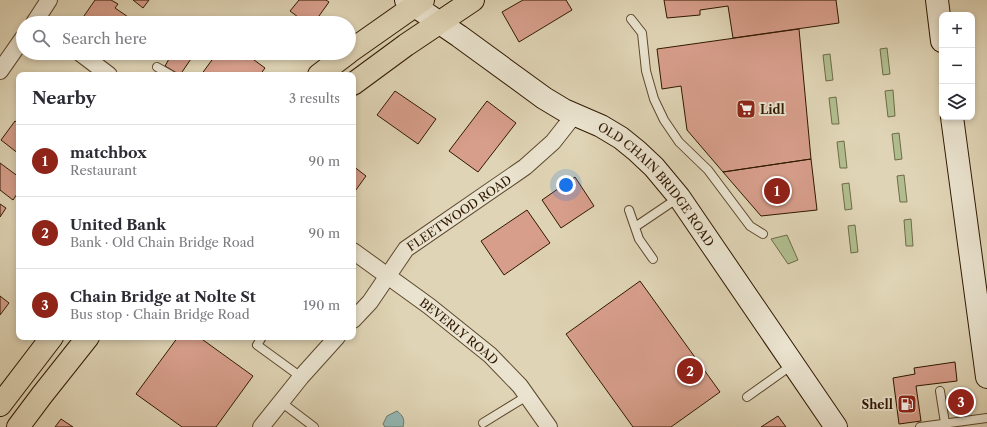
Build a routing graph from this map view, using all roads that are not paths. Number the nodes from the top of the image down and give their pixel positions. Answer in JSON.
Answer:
{"nodes":[{"id":1,"x":49,"y":0,"type":"edge"},
{"id":2,"x":473,"y":0,"type":"edge"},
{"id":3,"x":937,"y":0,"type":"edge"},
{"id":4,"x":414,"y":2,"type":"edge"},
{"id":5,"x":40,"y":16,"type":"edge"},
{"id":6,"x":939,"y":16,"type":"edge"},
{"id":7,"x":631,"y":19,"type":"dead end"},
{"id":8,"x":438,"y":22,"type":"junction"},
{"id":9,"x":356,"y":47,"type":"edge"},
{"id":10,"x":16,"y":48,"type":"edge"},
{"id":11,"x":89,"y":60,"type":"edge"},
{"id":12,"x":339,"y":60,"type":"edge"},
{"id":13,"x":157,"y":67,"type":"dead end"},
{"id":14,"x":0,"y":71,"type":"edge"},
{"id":15,"x":105,"y":72,"type":"edge"},
{"id":16,"x":166,"y":72,"type":"edge"},
{"id":17,"x":323,"y":72,"type":"edge"},
{"id":18,"x":356,"y":82,"type":"edge"},
{"id":19,"x":575,"y":114,"type":"junction"},
{"id":20,"x":952,"y":120,"type":"edge"},
{"id":21,"x":679,"y":197,"type":"junction"},
{"id":22,"x":629,"y":210,"type":"dead end"},
{"id":23,"x":635,"y":227,"type":"junction"},
{"id":24,"x":763,"y":234,"type":"dead end"},
{"id":25,"x":356,"y":253,"type":"edge"},
{"id":26,"x":653,"y":259,"type":"dead end"},
{"id":27,"x":388,"y":276,"type":"junction"},
{"id":28,"x":356,"y":317,"type":"edge"},
{"id":29,"x":50,"y":340,"type":"edge"},
{"id":30,"x":86,"y":340,"type":"edge"},
{"id":31,"x":260,"y":340,"type":"edge"},
{"id":32,"x":334,"y":340,"type":"edge"},
{"id":33,"x":984,"y":345,"type":"edge"},
{"id":34,"x":793,"y":364,"type":"junction"},
{"id":35,"x":301,"y":377,"type":"junction"},
{"id":36,"x":987,"y":377,"type":"edge"},
{"id":37,"x":940,"y":391,"type":"dead end"},
{"id":38,"x":528,"y":396,"type":"junction"},
{"id":39,"x":747,"y":398,"type":"dead end"},
{"id":40,"x":281,"y":402,"type":"junction"},
{"id":41,"x":0,"y":405,"type":"edge"},
{"id":42,"x":987,"y":418,"type":"edge"},
{"id":43,"x":483,"y":423,"type":"dead end"},
{"id":44,"x":945,"y":423,"type":"junction"},
{"id":45,"x":18,"y":427,"type":"edge"},
{"id":46,"x":261,"y":427,"type":"edge"},
{"id":47,"x":314,"y":427,"type":"edge"},
{"id":48,"x":549,"y":427,"type":"edge"},
{"id":49,"x":836,"y":427,"type":"edge"},
{"id":50,"x":920,"y":427,"type":"edge"}],
"edges":[{"from":1,"to":5,"type":"street"},
{"from":2,"to":8,"type":"main road"},
{"from":3,"to":6,"type":"main road"},
{"from":4,"to":8,"type":"main road","name":"OLD CHAIN BRIDGE ROAD"},
{"from":4,"to":9,"type":"main road"},
{"from":7,"to":24,"type":"lane"},
{"from":8,"to":18,"type":"main road"},
{"from":8,"to":19,"type":"main road","name":"OLD CHAIN BRIDGE ROAD"},
{"from":10,"to":14,"type":"street"},
{"from":11,"to":15,"type":"street"},
{"from":12,"to":17,"type":"main road"},
{"from":13,"to":16,"type":"lane"},
{"from":19,"to":21,"type":"main road","name":"OLD CHAIN BRIDGE ROAD"},
{"from":19,"to":27,"type":"street","name":"FLEETWOOD ROAD"},
{"from":20,"to":33,"type":"main road"},
{"from":21,"to":23,"type":"lane"},
{"from":21,"to":34,"type":"main road","name":"OLD CHAIN BRIDGE ROAD"},
{"from":22,"to":23,"type":"lane"},
{"from":23,"to":26,"type":"lane"},
{"from":25,"to":27,"type":"street","name":"BEVERLY ROAD"},
{"from":27,"to":28,"type":"street","name":"FLEETWOOD ROAD"},
{"from":27,"to":38,"type":"street","name":"BEVERLY ROAD"},
{"from":29,"to":41,"type":"main road"},
{"from":30,"to":45,"type":"main road"},
{"from":31,"to":35,"type":"lane"},
{"from":32,"to":35,"type":"street"},
{"from":33,"to":36,"type":"main road"},
{"from":34,"to":39,"type":"lane"},
{"from":34,"to":49,"type":"main road","name":"OLD CHAIN BRIDGE ROAD"},
{"from":35,"to":40,"type":"street"},
{"from":37,"to":44,"type":"lane"},
{"from":38,"to":43,"type":"lane"},
{"from":38,"to":48,"type":"street","name":"BEVERLY ROAD"},
{"from":40,"to":46,"type":"street"},
{"from":40,"to":47,"type":"lane"},
{"from":42,"to":44,"type":"lane"},
{"from":44,"to":50,"type":"lane"}]}
